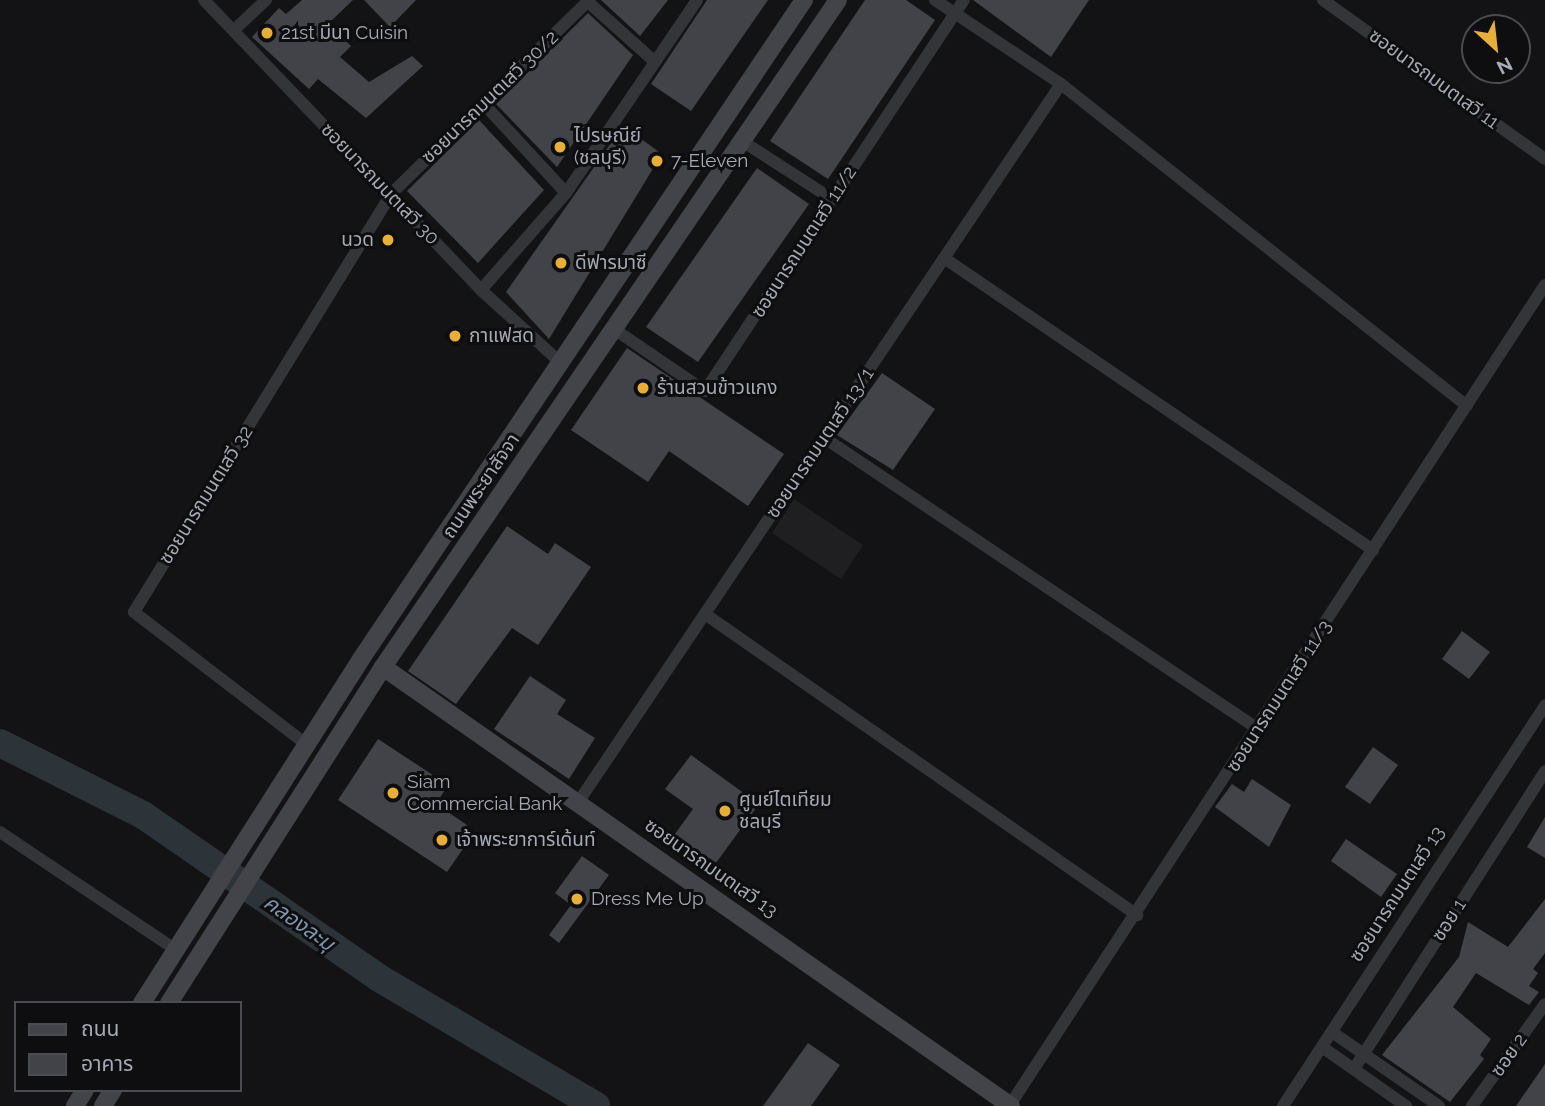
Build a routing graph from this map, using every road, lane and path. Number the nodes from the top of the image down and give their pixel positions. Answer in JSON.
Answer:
{"nodes":[{"id":1,"x":204,"y":0,"type":"edge"},
{"id":2,"x":266,"y":0,"type":"edge"},
{"id":3,"x":697,"y":0,"type":"edge"},
{"id":4,"x":804,"y":0,"type":"edge"},
{"id":5,"x":838,"y":0,"type":"edge"},
{"id":6,"x":934,"y":0,"type":"edge"},
{"id":7,"x":964,"y":0,"type":"edge"},
{"id":8,"x":1323,"y":0,"type":"edge"},
{"id":9,"x":588,"y":1,"type":"edge"},
{"id":10,"x":955,"y":13,"type":"junction"},
{"id":11,"x":234,"y":30,"type":"junction"},
{"id":12,"x":654,"y":62,"type":"junction"},
{"id":13,"x":1061,"y":84,"type":"junction"},
{"id":14,"x":484,"y":103,"type":"junction"},
{"id":15,"x":742,"y":141,"type":"junction"},
{"id":16,"x":1545,"y":159,"type":"edge"},
{"id":17,"x":566,"y":193,"type":"junction"},
{"id":18,"x":391,"y":194,"type":"junction"},
{"id":19,"x":832,"y":199,"type":"junction"},
{"id":20,"x":944,"y":258,"type":"junction"},
{"id":21,"x":1545,"y":285,"type":"edge"},
{"id":22,"x":481,"y":290,"type":"junction"},
{"id":23,"x":614,"y":328,"type":"junction"},
{"id":24,"x":561,"y":363,"type":"junction"},
{"id":25,"x":1466,"y":406,"type":"junction"},
{"id":26,"x":823,"y":437,"type":"junction"},
{"id":27,"x":1373,"y":550,"type":"junction"},
{"id":28,"x":705,"y":614,"type":"junction"},
{"id":29,"x":383,"y":667,"type":"junction"},
{"id":30,"x":1545,"y":705,"type":"edge"},
{"id":31,"x":1258,"y":729,"type":"junction"},
{"id":32,"x":306,"y":744,"type":"junction"},
{"id":33,"x":1545,"y":771,"type":"edge"},
{"id":34,"x":579,"y":801,"type":"junction"},
{"id":35,"x":0,"y":832,"type":"edge"},
{"id":36,"x":1137,"y":915,"type":"junction"},
{"id":37,"x":176,"y":950,"type":"junction"},
{"id":38,"x":143,"y":1001,"type":"edge"},
{"id":39,"x":170,"y":1001,"type":"edge"},
{"id":40,"x":1545,"y":1004,"type":"edge"},
{"id":41,"x":1332,"y":1032,"type":"junction"},
{"id":42,"x":1322,"y":1047,"type":"junction"},
{"id":43,"x":1363,"y":1054,"type":"junction"},
{"id":44,"x":1354,"y":1069,"type":"junction"},
{"id":45,"x":1011,"y":1106,"type":"edge"},
{"id":46,"x":1283,"y":1106,"type":"edge"},
{"id":47,"x":1406,"y":1106,"type":"edge"},
{"id":48,"x":1439,"y":1106,"type":"edge"},
{"id":49,"x":1472,"y":1106,"type":"edge"}],
"edges":[{"from":1,"to":11,"type":"street","name":"ซอยนารถมนตเสวี 30"},
{"from":2,"to":11,"type":"street"},
{"from":3,"to":12,"type":"street"},
{"from":4,"to":24,"type":"main road","name":"ถนนพระยาสัจจา"},
{"from":5,"to":15,"type":"main road","name":"ถนนพระยาสัจจา"},
{"from":6,"to":10,"type":"street"},
{"from":7,"to":10,"type":"street","name":"ซอยนารถมนตเสวี 11/2"},
{"from":8,"to":16,"type":"street","name":"ซอยนารถมนตเสวี 11"},
{"from":9,"to":12,"type":"street"},
{"from":9,"to":14,"type":"street","name":"ซอยนารถมนตเสวี 30/2"},
{"from":10,"to":13,"type":"street"},
{"from":10,"to":19,"type":"street","name":"ซอยนารถมนตเสวี 11/2"},
{"from":11,"to":18,"type":"street","name":"ซอยนารถมนตเสวี 30"},
{"from":12,"to":17,"type":"street"},
{"from":13,"to":20,"type":"street","name":"ซอยนารถมนตเสวี 13/1"},
{"from":13,"to":25,"type":"street"},
{"from":14,"to":17,"type":"street"},
{"from":14,"to":18,"type":"street","name":"ซอยนารถมนตเสวี 30/2"},
{"from":15,"to":19,"type":"street"},
{"from":15,"to":23,"type":"main road","name":"ถนนพระยาสัจจา"},
{"from":17,"to":22,"type":"street"},
{"from":18,"to":22,"type":"street","name":"ซอยนารถมนตเสวี 30"},
{"from":18,"to":32,"type":"street","name":"ซอยนารถมนตเสวี 32"},
{"from":19,"to":23,"type":"street","name":"ซอยนารถมนตเสวี 11/2"},
{"from":20,"to":26,"type":"street","name":"ซอยนารถมนตเสวี 13/1"},
{"from":20,"to":27,"type":"street"},
{"from":21,"to":25,"type":"street","name":"ซอยนารถมนตเสวี 11/3"},
{"from":22,"to":24,"type":"street","name":"ซอยนารถมนตเสวี 30"},
{"from":23,"to":29,"type":"main road","name":"ถนนพระยาสัจจา"},
{"from":24,"to":32,"type":"main road","name":"ถนนพระยาสัจจา"},
{"from":25,"to":27,"type":"street","name":"ซอยนารถมนตเสวี 11/3"},
{"from":26,"to":28,"type":"street","name":"ซอยนารถมนตเสวี 13/1"},
{"from":26,"to":31,"type":"street"},
{"from":27,"to":31,"type":"street","name":"ซอยนารถมนตเสวี 11/3"},
{"from":28,"to":34,"type":"street","name":"ซอยนารถมนตเสวี 13/1"},
{"from":28,"to":36,"type":"street"},
{"from":29,"to":34,"type":"main road","name":"ซอยนารถมนตเสวี 13"},
{"from":29,"to":39,"type":"main road","name":"ถนนพระยาสัจจา"},
{"from":30,"to":41,"type":"street","name":"ซอยนารถมนตเสวี 13"},
{"from":31,"to":36,"type":"street","name":"ซอยนารถมนตเสวี 11/3"},
{"from":32,"to":37,"type":"main road","name":"ถนนพระยาสัจจา"},
{"from":33,"to":43,"type":"street","name":"ซอย 1"},
{"from":34,"to":45,"type":"main road","name":"ซอยนารถมนตเสวี 13"},
{"from":35,"to":37,"type":"street"},
{"from":36,"to":45,"type":"street","name":"ซอยนารถมนตเสวี 11/3"},
{"from":37,"to":38,"type":"main road","name":"ถนนพระยาสัจจา"},
{"from":40,"to":49,"type":"street","name":"ซอย 2"},
{"from":41,"to":42,"type":"street","name":"ซอยนารถมนตเสวี 13"},
{"from":41,"to":43,"type":"street"},
{"from":42,"to":44,"type":"street"},
{"from":42,"to":46,"type":"street","name":"ซอยนารถมนตเสวี 13"},
{"from":43,"to":44,"type":"street","name":"ซอย 1"},
{"from":43,"to":48,"type":"street"},
{"from":44,"to":47,"type":"street"}]}
